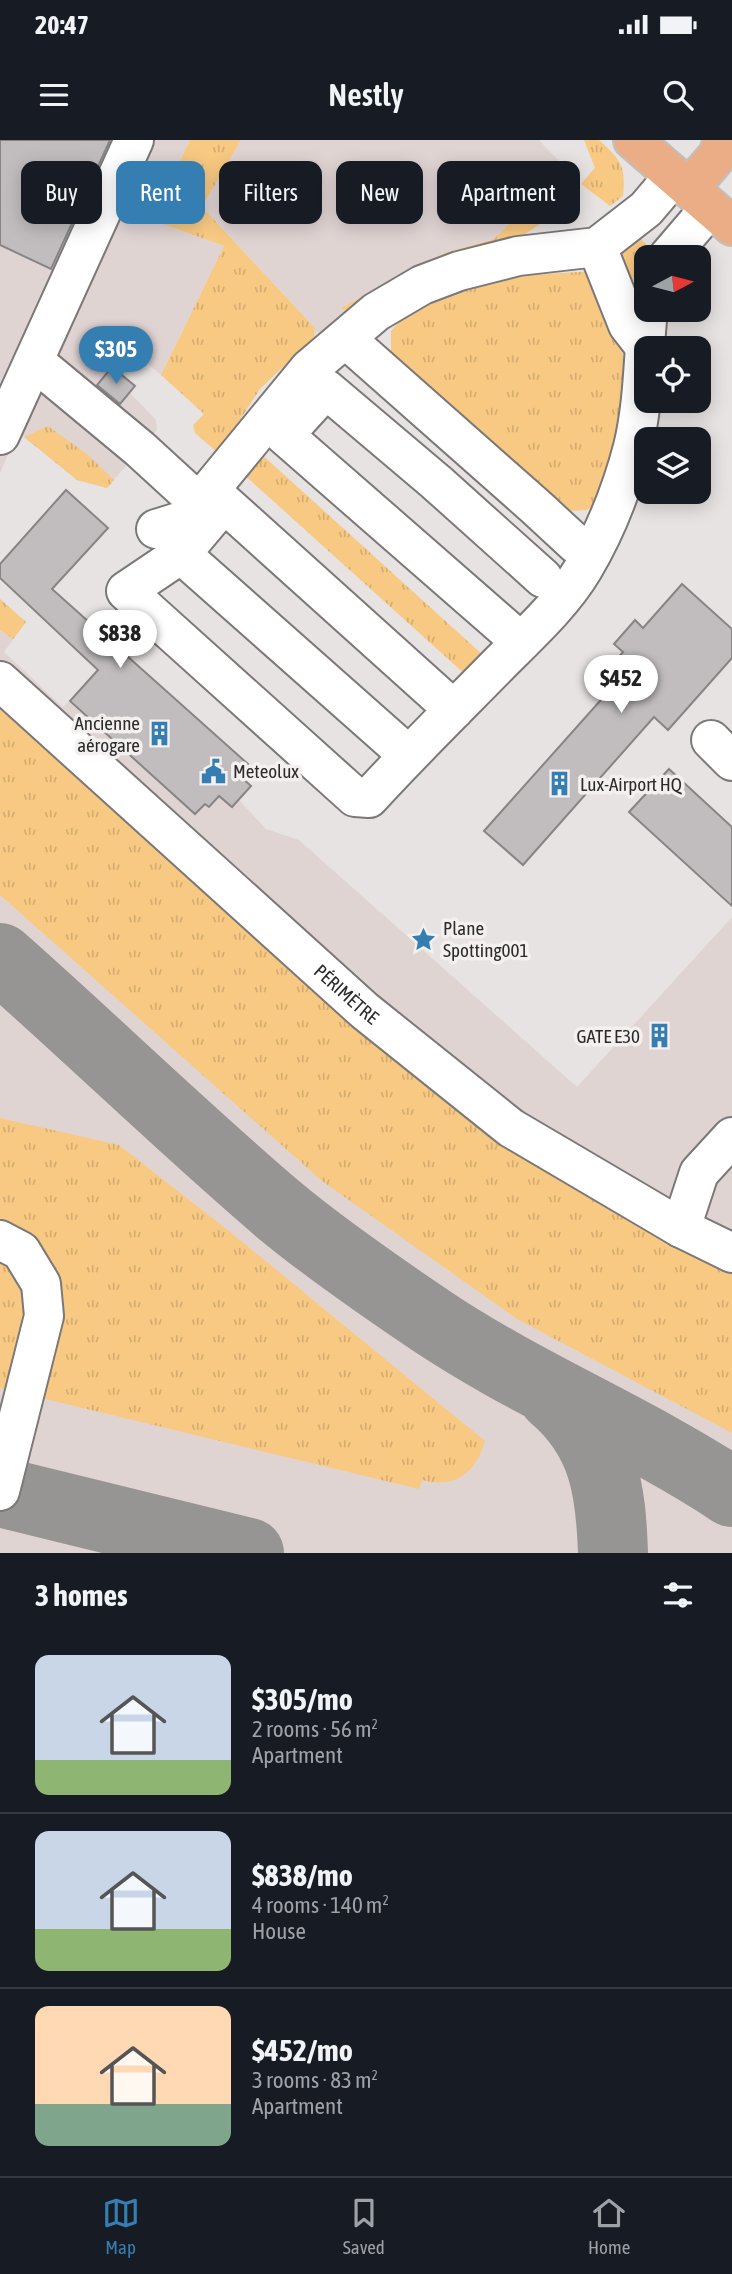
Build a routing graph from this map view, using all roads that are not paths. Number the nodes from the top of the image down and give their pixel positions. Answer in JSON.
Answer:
{"nodes":[{"id":1,"x":134,"y":140,"type":"edge"},
{"id":2,"x":723,"y":140,"type":"edge"},
{"id":3,"x":641,"y":143,"type":"edge"},
{"id":4,"x":701,"y":200,"type":"edge"},
{"id":5,"x":675,"y":245,"type":"edge"},
{"id":6,"x":597,"y":247,"type":"junction"},
{"id":7,"x":636,"y":336,"type":"edge"},
{"id":8,"x":346,"y":339,"type":"junction"},
{"id":9,"x":29,"y":373,"type":"junction"},
{"id":10,"x":639,"y":413,"type":"edge"},
{"id":11,"x":0,"y":435,"type":"edge"},
{"id":12,"x":180,"y":527,"type":"junction"},
{"id":13,"x":591,"y":554,"type":"junction"},
{"id":14,"x":543,"y":578,"type":"dead end"},
{"id":15,"x":521,"y":642,"type":"junction"},
{"id":16,"x":0,"y":681,"type":"edge"},
{"id":17,"x":454,"y":710,"type":"junction"},
{"id":18,"x":408,"y":755,"type":"junction"},
{"id":19,"x":732,"y":1137,"type":"edge"},
{"id":20,"x":681,"y":1228,"type":"junction"},
{"id":21,"x":0,"y":1240,"type":"edge"},
{"id":22,"x":732,"y":1254,"type":"edge"},
{"id":23,"x":0,"y":1491,"type":"edge"}],
"edges":[{"from":1,"to":9,"type":"lane"},
{"from":2,"to":4,"type":"main road"},
{"from":3,"to":4,"type":"main road"},
{"from":4,"to":5,"type":"lane"},
{"from":4,"to":6,"type":"lane"},
{"from":6,"to":7,"type":"lane"},
{"from":6,"to":8,"type":"lane"},
{"from":8,"to":12,"type":"lane"},
{"from":8,"to":13,"type":"lane"},
{"from":9,"to":11,"type":"lane"},
{"from":9,"to":12,"type":"lane"},
{"from":10,"to":13,"type":"lane"},
{"from":12,"to":17,"type":"lane"},
{"from":12,"to":18,"type":"lane"},
{"from":12,"to":18,"type":"lane"},
{"from":13,"to":15,"type":"lane"},
{"from":14,"to":15,"type":"lane"},
{"from":15,"to":17,"type":"lane"},
{"from":16,"to":20,"type":"lane","name":"PÉRIMÈTRE"},
{"from":17,"to":18,"type":"lane"},
{"from":19,"to":20,"type":"lane"},
{"from":20,"to":22,"type":"lane","name":"PÉRIMÈTRE"},
{"from":21,"to":23,"type":"lane"}]}
